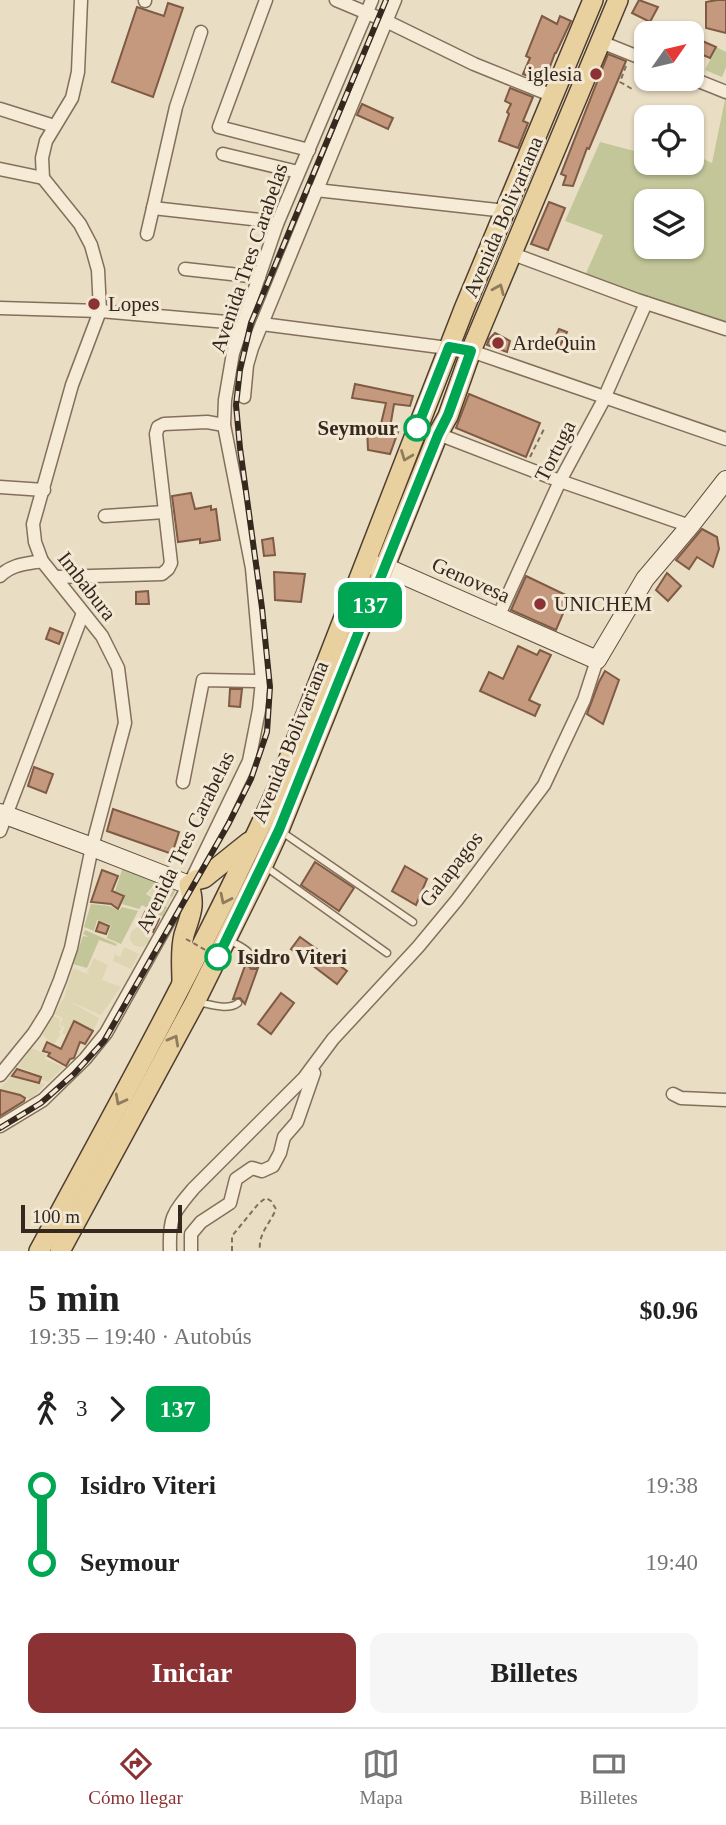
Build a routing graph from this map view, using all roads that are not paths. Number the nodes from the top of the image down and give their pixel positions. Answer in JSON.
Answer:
{"nodes":[{"id":1,"x":81,"y":0,"type":"edge"},
{"id":2,"x":266,"y":0,"type":"edge"},
{"id":3,"x":336,"y":0,"type":"edge"},
{"id":4,"x":395,"y":0,"type":"edge"},
{"id":5,"x":593,"y":0,"type":"edge"},
{"id":6,"x":618,"y":0,"type":"edge"},
{"id":7,"x":369,"y":6,"type":"edge"},
{"id":8,"x":386,"y":21,"type":"junction"},
{"id":9,"x":201,"y":32,"type":"dead end"},
{"id":10,"x":601,"y":42,"type":"junction"},
{"id":11,"x":634,"y":56,"type":"edge"},
{"id":12,"x":704,"y":83,"type":"edge"},
{"id":13,"x":726,"y":92,"type":"edge"},
{"id":14,"x":553,"y":96,"type":"junction"},
{"id":15,"x":0,"y":109,"type":"edge"},
{"id":16,"x":54,"y":126,"type":"junction"},
{"id":17,"x":309,"y":150,"type":"junction"},
{"id":18,"x":223,"y":154,"type":"dead end"},
{"id":19,"x":0,"y":169,"type":"edge"},
{"id":20,"x":298,"y":172,"type":"junction"},
{"id":21,"x":43,"y":178,"type":"junction"},
{"id":22,"x":316,"y":190,"type":"junction"},
{"id":23,"x":153,"y":208,"type":"junction"},
{"id":24,"x":506,"y":211,"type":"junction"},
{"id":25,"x":277,"y":224,"type":"junction"},
{"id":26,"x":147,"y":234,"type":"dead end"},
{"id":27,"x":513,"y":254,"type":"junction"},
{"id":28,"x":185,"y":268,"type":"dead end"},
{"id":29,"x":259,"y":276,"type":"junction"},
{"id":30,"x":646,"y":303,"type":"junction"},
{"id":31,"x":0,"y":308,"type":"edge"},
{"id":32,"x":100,"y":311,"type":"junction"},
{"id":33,"x":262,"y":324,"type":"junction"},
{"id":34,"x":726,"y":329,"type":"edge"},
{"id":35,"x":449,"y":347,"type":"junction"},
{"id":36,"x":471,"y":351,"type":"junction"},
{"id":37,"x":233,"y":353,"type":"junction"},
{"id":38,"x":244,"y":397,"type":"dead end"},
{"id":39,"x":604,"y":397,"type":"junction"},
{"id":40,"x":224,"y":425,"type":"junction"},
{"id":41,"x":438,"y":435,"type":"junction"},
{"id":42,"x":726,"y":439,"type":"edge"},
{"id":43,"x":726,"y":480,"type":"edge"},
{"id":44,"x":560,"y":481,"type":"junction"},
{"id":45,"x":0,"y":487,"type":"edge"},
{"id":46,"x":44,"y":489,"type":"junction"},
{"id":47,"x":165,"y":512,"type":"junction"},
{"id":48,"x":105,"y":516,"type":"dead end"},
{"id":49,"x":690,"y":526,"type":"junction"},
{"id":50,"x":42,"y":561,"type":"junction"},
{"id":51,"x":364,"y":564,"type":"junction"},
{"id":52,"x":385,"y":567,"type":"junction"},
{"id":53,"x":0,"y":576,"type":"edge"},
{"id":54,"x":56,"y":577,"type":"junction"},
{"id":55,"x":83,"y":613,"type":"junction"},
{"id":56,"x":498,"y":617,"type":"junction"},
{"id":57,"x":597,"y":660,"type":"junction"},
{"id":58,"x":262,"y":681,"type":"junction"},
{"id":59,"x":183,"y":782,"type":"dead end"},
{"id":60,"x":2,"y":819,"type":"edge"},
{"id":61,"x":279,"y":830,"type":"junction"},
{"id":62,"x":255,"y":837,"type":"junction"},
{"id":63,"x":92,"y":847,"type":"junction"},
{"id":64,"x":263,"y":865,"type":"junction"},
{"id":65,"x":189,"y":886,"type":"junction"},
{"id":66,"x":413,"y":922,"type":"dead end"},
{"id":67,"x":227,"y":939,"type":"junction"},
{"id":68,"x":387,"y":953,"type":"dead end"},
{"id":69,"x":253,"y":964,"type":"dead end"},
{"id":70,"x":182,"y":986,"type":"junction"},
{"id":71,"x":195,"y":1002,"type":"junction"},
{"id":72,"x":238,"y":1003,"type":"dead end"},
{"id":73,"x":318,"y":1059,"type":"junction"},
{"id":74,"x":0,"y":1075,"type":"edge"},
{"id":75,"x":673,"y":1094,"type":"dead end"},
{"id":76,"x":726,"y":1100,"type":"edge"},
{"id":77,"x":0,"y":1126,"type":"edge"},
{"id":78,"x":39,"y":1251,"type":"edge"},
{"id":79,"x":60,"y":1251,"type":"edge"},
{"id":80,"x":170,"y":1251,"type":"edge"},
{"id":81,"x":191,"y":1251,"type":"edge"}],
"edges":[{"from":1,"to":16,"type":"street"},
{"from":2,"to":17,"type":"street"},
{"from":3,"to":7,"type":"street"},
{"from":4,"to":8,"type":"street"},
{"from":5,"to":14,"type":"main road","name":"Avenida Bolivariana"},
{"from":6,"to":10,"type":"main road","name":"Avenida Bolivariana"},
{"from":7,"to":8,"type":"street"},
{"from":7,"to":17,"type":"street","name":"Avenida Tres Carabelas"},
{"from":8,"to":14,"type":"street"},
{"from":8,"to":22,"type":"street"},
{"from":9,"to":23,"type":"street"},
{"from":10,"to":11,"type":"street"},
{"from":10,"to":27,"type":"main road","name":"Avenida Bolivariana"},
{"from":12,"to":13,"type":"street"},
{"from":14,"to":24,"type":"main road","name":"Avenida Bolivariana"},
{"from":15,"to":16,"type":"street"},
{"from":16,"to":21,"type":"street"},
{"from":17,"to":20,"type":"street","name":"Avenida Tres Carabelas"},
{"from":18,"to":20,"type":"street"},
{"from":19,"to":21,"type":"street"},
{"from":20,"to":25,"type":"street","name":"Avenida Tres Carabelas"},
{"from":21,"to":32,"type":"street","name":"Imbabura"},
{"from":22,"to":24,"type":"street"},
{"from":22,"to":33,"type":"street"},
{"from":23,"to":25,"type":"street"},
{"from":23,"to":26,"type":"street"},
{"from":24,"to":35,"type":"main road","name":"Avenida Bolivariana"},
{"from":25,"to":29,"type":"street","name":"Avenida Tres Carabelas"},
{"from":27,"to":30,"type":"street"},
{"from":36,"to":27,"type":"main road","name":"Avenida Bolivariana","one_way":true},
{"from":28,"to":29,"type":"street"},
{"from":29,"to":37,"type":"street","name":"Avenida Tres Carabelas"},
{"from":30,"to":34,"type":"street"},
{"from":30,"to":39,"type":"street","name":"Tortuga"},
{"from":31,"to":32,"type":"street"},
{"from":32,"to":37,"type":"street"},
{"from":32,"to":46,"type":"street","name":"Imbabura"},
{"from":33,"to":35,"type":"street"},
{"from":33,"to":38,"type":"street"},
{"from":35,"to":36,"type":"street"},
{"from":35,"to":51,"type":"main road","name":"Avenida Bolivariana","one_way":true},
{"from":36,"to":39,"type":"street"},
{"from":36,"to":41,"type":"main road","name":"Avenida Bolivariana"},
{"from":37,"to":40,"type":"street","name":"Avenida Tres Carabelas"},
{"from":39,"to":42,"type":"street"},
{"from":39,"to":44,"type":"street","name":"Tortuga"},
{"from":40,"to":47,"type":"street"},
{"from":40,"to":58,"type":"street","name":"Avenida Tres Carabelas"},
{"from":41,"to":44,"type":"street"},
{"from":41,"to":52,"type":"main road","name":"Avenida Bolivariana"},
{"from":43,"to":49,"type":"street","name":"Galapagos"},
{"from":44,"to":49,"type":"street"},
{"from":44,"to":56,"type":"street","name":"Tortuga"},
{"from":45,"to":46,"type":"street"},
{"from":46,"to":50,"type":"street","name":"Imbabura"},
{"from":47,"to":48,"type":"street"},
{"from":47,"to":54,"type":"street"},
{"from":49,"to":57,"type":"street","name":"Galapagos"},
{"from":50,"to":53,"type":"street"},
{"from":50,"to":54,"type":"street","name":"Imbabura"},
{"from":51,"to":52,"type":"street","name":"Genovesa"},
{"from":51,"to":62,"type":"main road","name":"Avenida Bolivariana"},
{"from":52,"to":56,"type":"street","name":"Genovesa"},
{"from":52,"to":61,"type":"main road","name":"Avenida Bolivariana"},
{"from":54,"to":55,"type":"street","name":"Imbabura"},
{"from":55,"to":60,"type":"street"},
{"from":55,"to":63,"type":"street","name":"Imbabura"},
{"from":56,"to":57,"type":"street","name":"Genovesa"},
{"from":57,"to":73,"type":"street","name":"Galapagos"},
{"from":58,"to":59,"type":"street"},
{"from":58,"to":65,"type":"street","name":"Avenida Tres Carabelas"},
{"from":60,"to":63,"type":"street"},
{"from":61,"to":64,"type":"main road","name":"Avenida Bolivariana"},
{"from":61,"to":66,"type":"lane"},
{"from":62,"to":65,"type":"main road"},
{"from":62,"to":70,"type":"main road","name":"Avenida Bolivariana","one_way":true},
{"from":63,"to":65,"type":"street"},
{"from":63,"to":74,"type":"street","name":"Imbabura"},
{"from":64,"to":67,"type":"main road","name":"Avenida Bolivariana"},
{"from":64,"to":68,"type":"lane"},
{"from":65,"to":70,"type":"main road"},
{"from":65,"to":77,"type":"street","name":"Avenida Tres Carabelas"},
{"from":67,"to":69,"type":"lane"},
{"from":67,"to":71,"type":"main road","name":"Avenida Bolivariana"},
{"from":70,"to":78,"type":"main road","name":"Avenida Bolivariana","one_way":true},
{"from":71,"to":72,"type":"lane"},
{"from":79,"to":71,"type":"main road","name":"Avenida Bolivariana","one_way":true},
{"from":73,"to":80,"type":"street","name":"Galapagos"},
{"from":73,"to":81,"type":"street"},
{"from":75,"to":76,"type":"street"}]}
